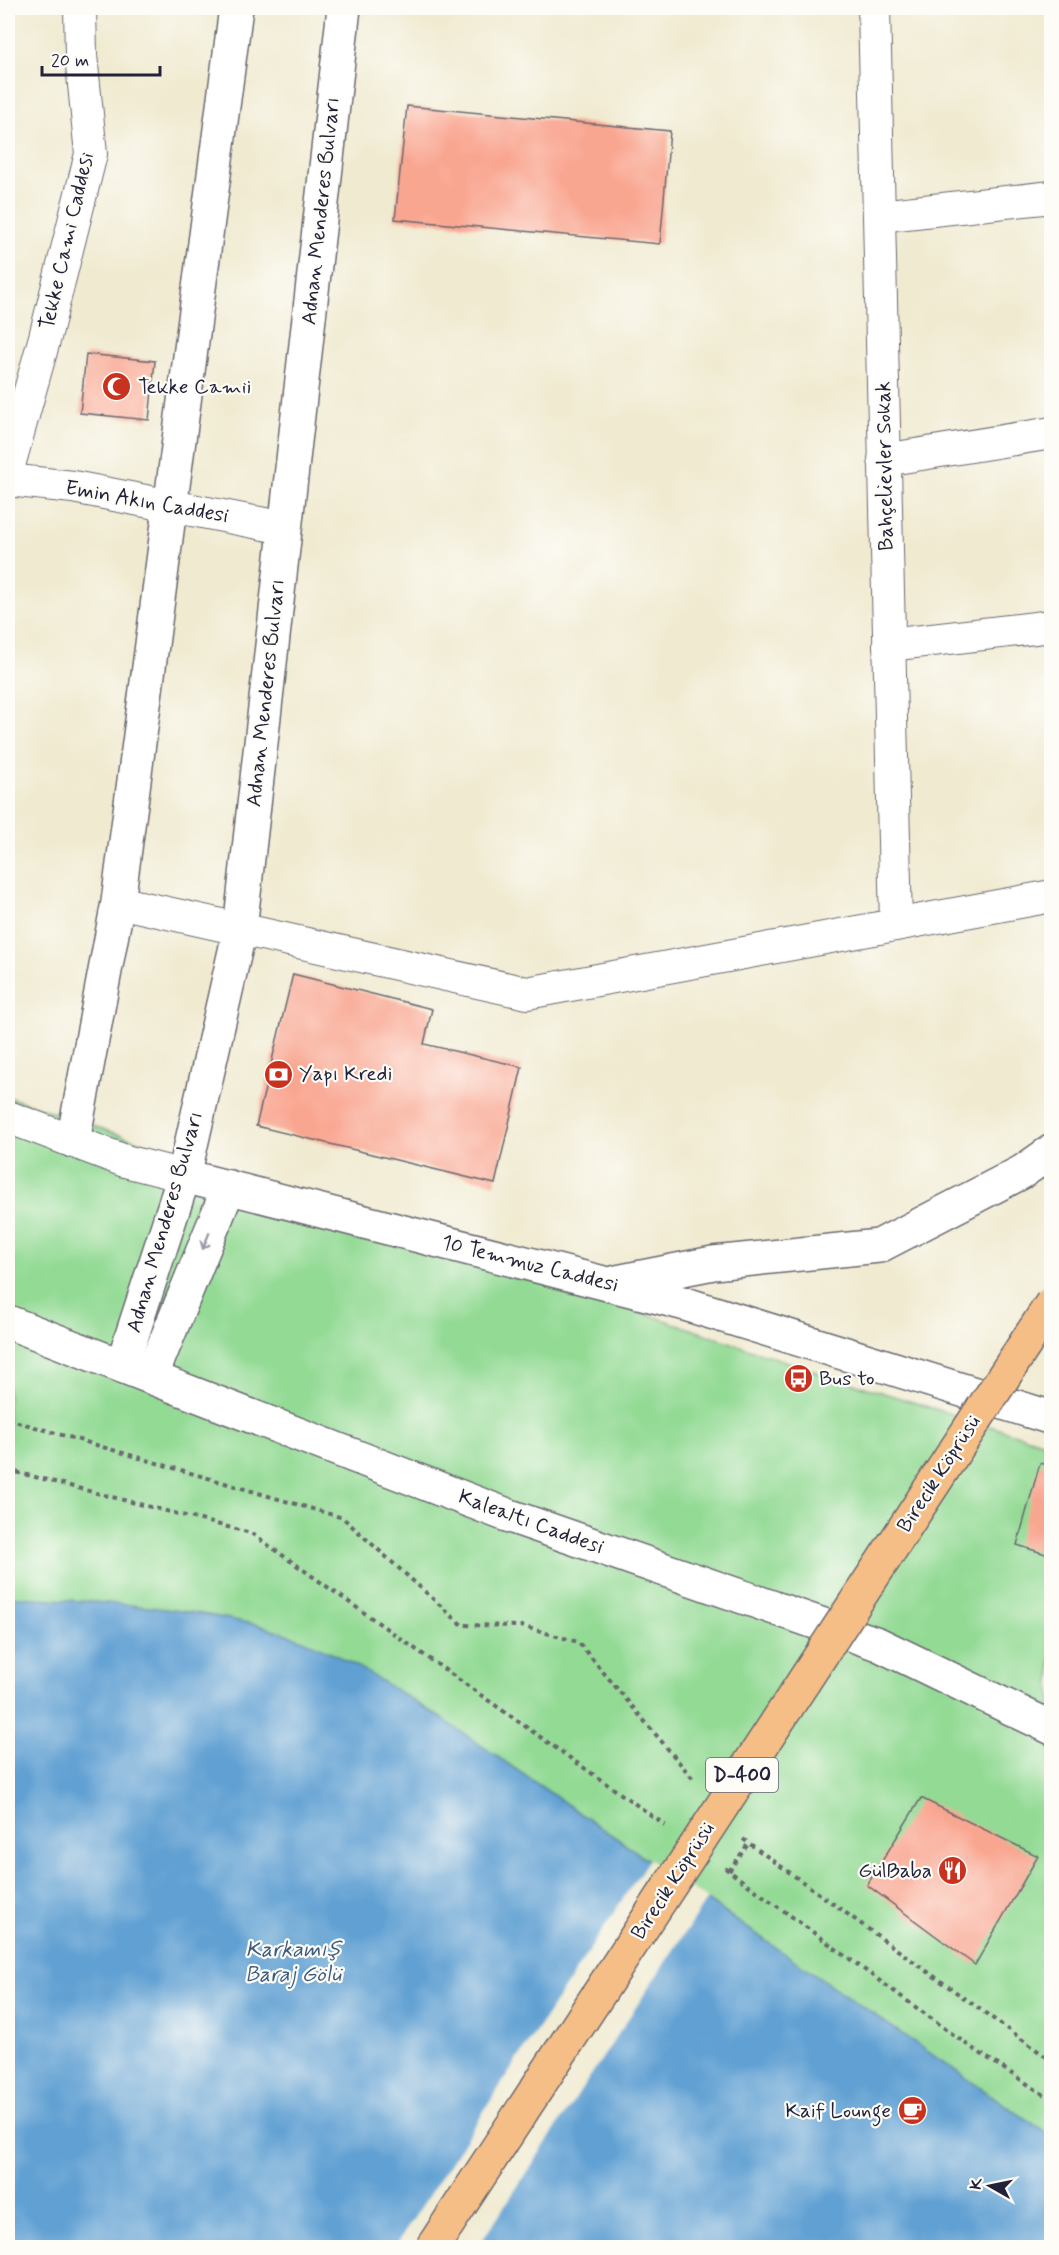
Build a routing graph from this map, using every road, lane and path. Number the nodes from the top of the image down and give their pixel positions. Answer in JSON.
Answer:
{"nodes":[{"id":1,"x":80,"y":8,"type":"edge"},
{"id":2,"x":236,"y":8,"type":"edge"},
{"id":3,"x":344,"y":8,"type":"edge"},
{"id":4,"x":874,"y":8,"type":"edge"},
{"id":5,"x":1052,"y":197,"type":"edge"},
{"id":6,"x":879,"y":216,"type":"junction"},
{"id":7,"x":1052,"y":434,"type":"edge"},
{"id":8,"x":884,"y":460,"type":"junction"},
{"id":9,"x":8,"y":469,"type":"edge"},
{"id":10,"x":8,"y":480,"type":"edge"},
{"id":11,"x":170,"y":506,"type":"junction"},
{"id":12,"x":285,"y":528,"type":"junction"},
{"id":13,"x":1052,"y":626,"type":"edge"},
{"id":14,"x":889,"y":645,"type":"junction"},
{"id":15,"x":1052,"y":896,"type":"edge"},
{"id":16,"x":118,"y":902,"type":"junction"},
{"id":17,"x":896,"y":925,"type":"junction"},
{"id":18,"x":240,"y":929,"type":"junction"},
{"id":19,"x":8,"y":1117,"type":"edge"},
{"id":20,"x":73,"y":1141,"type":"junction"},
{"id":21,"x":1052,"y":1151,"type":"edge"},
{"id":22,"x":184,"y":1176,"type":"junction"},
{"id":23,"x":229,"y":1187,"type":"junction"},
{"id":24,"x":609,"y":1284,"type":"junction"},
{"id":25,"x":1052,"y":1303,"type":"edge"},
{"id":26,"x":8,"y":1322,"type":"edge"},
{"id":27,"x":136,"y":1372,"type":"junction"},
{"id":28,"x":1052,"y":1418,"type":"edge"},
{"id":29,"x":8,"y":1419,"type":"edge"},
{"id":30,"x":8,"y":1470,"type":"edge"},
{"id":31,"x":1052,"y":1728,"type":"edge"},
{"id":32,"x":702,"y":1789,"type":"dead end"},
{"id":33,"x":670,"y":1829,"type":"dead end"},
{"id":34,"x":740,"y":1835,"type":"dead end"},
{"id":35,"x":748,"y":1844,"type":"junction"},
{"id":36,"x":719,"y":1864,"type":"dead end"},
{"id":37,"x":729,"y":1871,"type":"junction"},
{"id":38,"x":1052,"y":2061,"type":"edge"},
{"id":39,"x":1052,"y":2100,"type":"edge"},
{"id":40,"x":432,"y":2247,"type":"edge"}],
"edges":[{"from":1,"to":9,"type":"street","name":"Tekke Cami Caddesi"},
{"from":2,"to":11,"type":"street"},
{"from":3,"to":12,"type":"street","name":"Adnan Menderes Bulvarı"},
{"from":4,"to":6,"type":"street","name":"Bahçelievler Sokak"},
{"from":5,"to":6,"type":"street"},
{"from":6,"to":8,"type":"street","name":"Bahçelievler Sokak"},
{"from":7,"to":8,"type":"street"},
{"from":8,"to":14,"type":"street","name":"Bahçelievler Sokak"},
{"from":10,"to":11,"type":"street","name":"Emin Akın Caddesi"},
{"from":11,"to":12,"type":"street","name":"Emin Akın Caddesi"},
{"from":11,"to":16,"type":"street"},
{"from":12,"to":18,"type":"street","name":"Adnan Menderes Bulvarı"},
{"from":13,"to":14,"type":"street"},
{"from":14,"to":17,"type":"street","name":"Bahçelievler Sokak"},
{"from":15,"to":17,"type":"street"},
{"from":16,"to":18,"type":"street"},
{"from":16,"to":20,"type":"street"},
{"from":17,"to":18,"type":"street"},
{"from":18,"to":22,"type":"street","name":"Adnan Menderes Bulvarı"},
{"from":19,"to":20,"type":"street","name":"10 Temmuz Caddesi"},
{"from":20,"to":22,"type":"street","name":"10 Temmuz Caddesi"},
{"from":21,"to":24,"type":"street"},
{"from":22,"to":23,"type":"street","name":"10 Temmuz Caddesi"},
{"from":22,"to":27,"type":"street","name":"Adnan Menderes Bulvarı"},
{"from":23,"to":24,"type":"street","name":"10 Temmuz Caddesi"},
{"from":23,"to":27,"type":"street","one_way":true},
{"from":24,"to":28,"type":"street","name":"10 Temmuz Caddesi"},
{"from":25,"to":40,"type":"main road","name":"Birecik Köprüsü","number":"D-400","bridge":true},
{"from":26,"to":27,"type":"street","name":"Kalealtı Caddesi"},
{"from":27,"to":31,"type":"street","name":"Kalealtı Caddesi"},
{"from":29,"to":32,"type":"path"},
{"from":30,"to":33,"type":"path"},
{"from":34,"to":35,"type":"path"},
{"from":35,"to":37,"type":"path"},
{"from":35,"to":38,"type":"path"},
{"from":36,"to":37,"type":"path"},
{"from":37,"to":39,"type":"path"}]}
